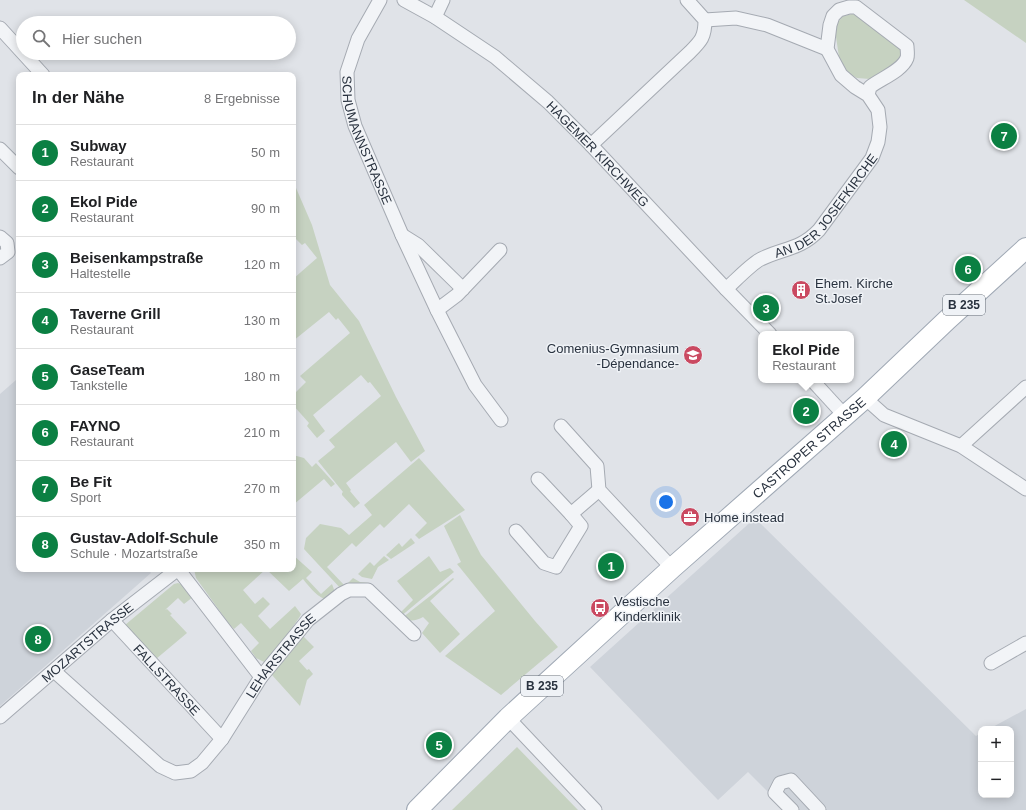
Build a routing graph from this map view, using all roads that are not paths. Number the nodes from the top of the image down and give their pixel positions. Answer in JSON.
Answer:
{"nodes":[{"id":1,"x":380,"y":0,"type":"edge"},
{"id":2,"x":404,"y":0,"type":"edge"},
{"id":3,"x":443,"y":0,"type":"edge"},
{"id":4,"x":687,"y":0,"type":"edge"},
{"id":5,"x":435,"y":17,"type":"junction"},
{"id":6,"x":705,"y":20,"type":"junction"},
{"id":7,"x":0,"y":28,"type":"edge"},
{"id":8,"x":16,"y":45,"type":"edge"},
{"id":9,"x":827,"y":49,"type":"junction"},
{"id":10,"x":29,"y":60,"type":"edge"},
{"id":11,"x":40,"y":72,"type":"edge"},
{"id":12,"x":868,"y":95,"type":"junction"},
{"id":13,"x":591,"y":145,"type":"junction"},
{"id":14,"x":0,"y":149,"type":"edge"},
{"id":15,"x":16,"y":165,"type":"edge"},
{"id":16,"x":402,"y":235,"type":"junction"},
{"id":17,"x":0,"y":237,"type":"edge"},
{"id":18,"x":1026,"y":248,"type":"edge"},
{"id":19,"x":500,"y":250,"type":"dead end"},
{"id":20,"x":0,"y":258,"type":"edge"},
{"id":21,"x":463,"y":289,"type":"junction"},
{"id":22,"x":726,"y":289,"type":"junction"},
{"id":23,"x":437,"y":310,"type":"junction"},
{"id":24,"x":767,"y":331,"type":"edge"},
{"id":25,"x":815,"y":383,"type":"edge"},
{"id":26,"x":1026,"y":387,"type":"edge"},
{"id":27,"x":865,"y":398,"type":"junction"},
{"id":28,"x":845,"y":416,"type":"junction"},
{"id":29,"x":501,"y":420,"type":"dead end"},
{"id":30,"x":561,"y":426,"type":"dead end"},
{"id":31,"x":961,"y":446,"type":"junction"},
{"id":32,"x":538,"y":479,"type":"dead end"},
{"id":33,"x":1026,"y":489,"type":"edge"},
{"id":34,"x":599,"y":490,"type":"junction"},
{"id":35,"x":571,"y":514,"type":"junction"},
{"id":36,"x":516,"y":531,"type":"dead end"},
{"id":37,"x":672,"y":568,"type":"junction"},
{"id":38,"x":174,"y":572,"type":"edge"},
{"id":39,"x":180,"y":572,"type":"edge"},
{"id":40,"x":112,"y":620,"type":"junction"},
{"id":41,"x":414,"y":634,"type":"dead end"},
{"id":42,"x":1026,"y":643,"type":"edge"},
{"id":43,"x":991,"y":663,"type":"dead end"},
{"id":44,"x":54,"y":671,"type":"junction"},
{"id":45,"x":261,"y":677,"type":"junction"},
{"id":46,"x":0,"y":717,"type":"edge"},
{"id":47,"x":508,"y":718,"type":"junction"},
{"id":48,"x":222,"y":739,"type":"junction"},
{"id":49,"x":417,"y":810,"type":"edge"},
{"id":50,"x":595,"y":810,"type":"edge"},
{"id":51,"x":792,"y":810,"type":"edge"},
{"id":52,"x":819,"y":810,"type":"edge"}],
"edges":[{"from":1,"to":16,"type":"street","name":"SCHUMANNSTRASSE"},
{"from":2,"to":5,"type":"street","name":"HAGEMER KIRCHWEG"},
{"from":3,"to":5,"type":"street"},
{"from":4,"to":6,"type":"street"},
{"from":5,"to":13,"type":"street","name":"HAGEMER KIRCHWEG"},
{"from":6,"to":9,"type":"street"},
{"from":6,"to":13,"type":"street"},
{"from":7,"to":8,"type":"street"},
{"from":9,"to":12,"type":"street","name":"AN DER JOSEFKIRCHE"},
{"from":9,"to":12,"type":"street"},
{"from":10,"to":11,"type":"street"},
{"from":12,"to":22,"type":"street","name":"AN DER JOSEFKIRCHE"},
{"from":13,"to":22,"type":"street","name":"HAGEMER KIRCHWEG"},
{"from":14,"to":15,"type":"street"},
{"from":16,"to":21,"type":"street"},
{"from":16,"to":23,"type":"street","name":"SCHUMANNSTRASSE"},
{"from":17,"to":20,"type":"street"},
{"from":18,"to":27,"type":"main road","name":"CASTROPER STRASSE","number":"B 235"},
{"from":19,"to":21,"type":"street"},
{"from":21,"to":23,"type":"street"},
{"from":22,"to":24,"type":"street","name":"HAGEMER KIRCHWEG"},
{"from":23,"to":29,"type":"street","name":"SCHUMANNSTRASSE"},
{"from":25,"to":28,"type":"street"},
{"from":26,"to":31,"type":"street"},
{"from":27,"to":28,"type":"main road","name":"CASTROPER STRASSE","number":"B 235"},
{"from":27,"to":31,"type":"street"},
{"from":28,"to":37,"type":"main road","name":"CASTROPER STRASSE","number":"B 235"},
{"from":30,"to":34,"type":"street"},
{"from":31,"to":33,"type":"street"},
{"from":32,"to":35,"type":"street"},
{"from":34,"to":35,"type":"street"},
{"from":34,"to":37,"type":"street"},
{"from":35,"to":36,"type":"street"},
{"from":37,"to":47,"type":"main road","name":"CASTROPER STRASSE","number":"B 235"},
{"from":38,"to":40,"type":"street","name":"MOZARTSTRASSE"},
{"from":39,"to":45,"type":"street"},
{"from":40,"to":44,"type":"street","name":"MOZARTSTRASSE"},
{"from":40,"to":48,"type":"street","name":"FALLSTRASSE"},
{"from":41,"to":45,"type":"street","name":"LEHARSTRASSE"},
{"from":42,"to":43,"type":"street"},
{"from":44,"to":46,"type":"street","name":"MOZARTSTRASSE"},
{"from":44,"to":48,"type":"street","name":"LEHARSTRASSE"},
{"from":45,"to":48,"type":"street","name":"LEHARSTRASSE"},
{"from":47,"to":49,"type":"main road","name":"CASTROPER STRASSE","number":"B 235"},
{"from":47,"to":50,"type":"street"},
{"from":51,"to":52,"type":"street"}]}
